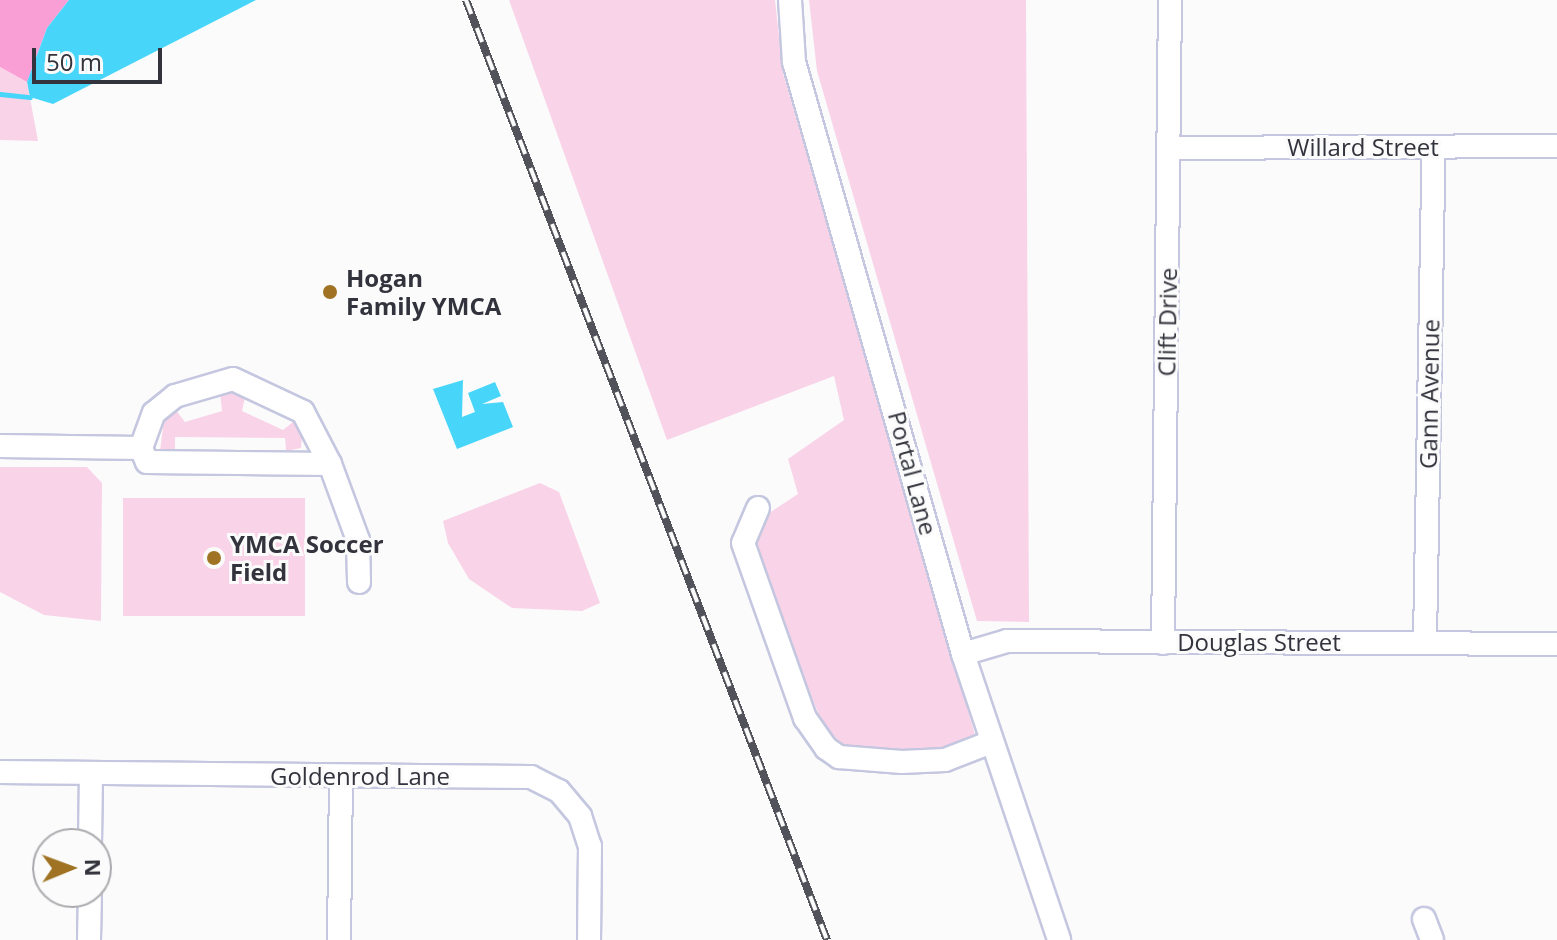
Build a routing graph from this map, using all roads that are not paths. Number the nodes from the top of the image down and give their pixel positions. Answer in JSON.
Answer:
{"nodes":[{"id":1,"x":790,"y":0,"type":"edge"},
{"id":2,"x":1170,"y":0,"type":"edge"},
{"id":3,"x":1557,"y":146,"type":"edge"},
{"id":4,"x":1434,"y":147,"type":"junction"},
{"id":5,"x":1170,"y":148,"type":"junction"},
{"id":6,"x":0,"y":446,"type":"edge"},
{"id":7,"x":141,"y":448,"type":"junction"},
{"id":8,"x":330,"y":464,"type":"junction"},
{"id":9,"x":758,"y":508,"type":"dead end"},
{"id":10,"x":359,"y":582,"type":"dead end"},
{"id":11,"x":1425,"y":641,"type":"junction"},
{"id":12,"x":1163,"y":643,"type":"junction"},
{"id":13,"x":1557,"y":644,"type":"edge"},
{"id":14,"x":963,"y":654,"type":"junction"},
{"id":15,"x":989,"y":743,"type":"junction"},
{"id":16,"x":0,"y":772,"type":"edge"},
{"id":17,"x":91,"y":774,"type":"junction"},
{"id":18,"x":341,"y":777,"type":"junction"},
{"id":19,"x":90,"y":828,"type":"edge"},
{"id":20,"x":90,"y":908,"type":"edge"},
{"id":21,"x":89,"y":940,"type":"edge"},
{"id":22,"x":339,"y":940,"type":"edge"},
{"id":23,"x":589,"y":940,"type":"edge"},
{"id":24,"x":1059,"y":940,"type":"edge"}],
"edges":[{"from":1,"to":14,"type":"street","name":"Portal Lane"},
{"from":2,"to":5,"type":"street","name":"Clift Drive"},
{"from":3,"to":4,"type":"street","name":"Willard Street"},
{"from":4,"to":5,"type":"street","name":"Willard Street"},
{"from":4,"to":11,"type":"street","name":"Gann Avenue"},
{"from":5,"to":12,"type":"street","name":"Clift Drive"},
{"from":6,"to":7,"type":"street"},
{"from":7,"to":8,"type":"street"},
{"from":7,"to":8,"type":"street"},
{"from":8,"to":10,"type":"street"},
{"from":9,"to":15,"type":"street"},
{"from":11,"to":12,"type":"street","name":"Douglas Street"},
{"from":11,"to":13,"type":"street","name":"Douglas Street"},
{"from":12,"to":14,"type":"street","name":"Douglas Street"},
{"from":14,"to":15,"type":"street","name":"Portal Lane"},
{"from":15,"to":24,"type":"street","name":"Portal Lane"},
{"from":16,"to":17,"type":"street","name":"Goldenrod Lane"},
{"from":17,"to":18,"type":"street","name":"Goldenrod Lane"},
{"from":17,"to":19,"type":"street"},
{"from":18,"to":22,"type":"street"},
{"from":18,"to":23,"type":"street","name":"Goldenrod Lane"},
{"from":20,"to":21,"type":"street"}]}
